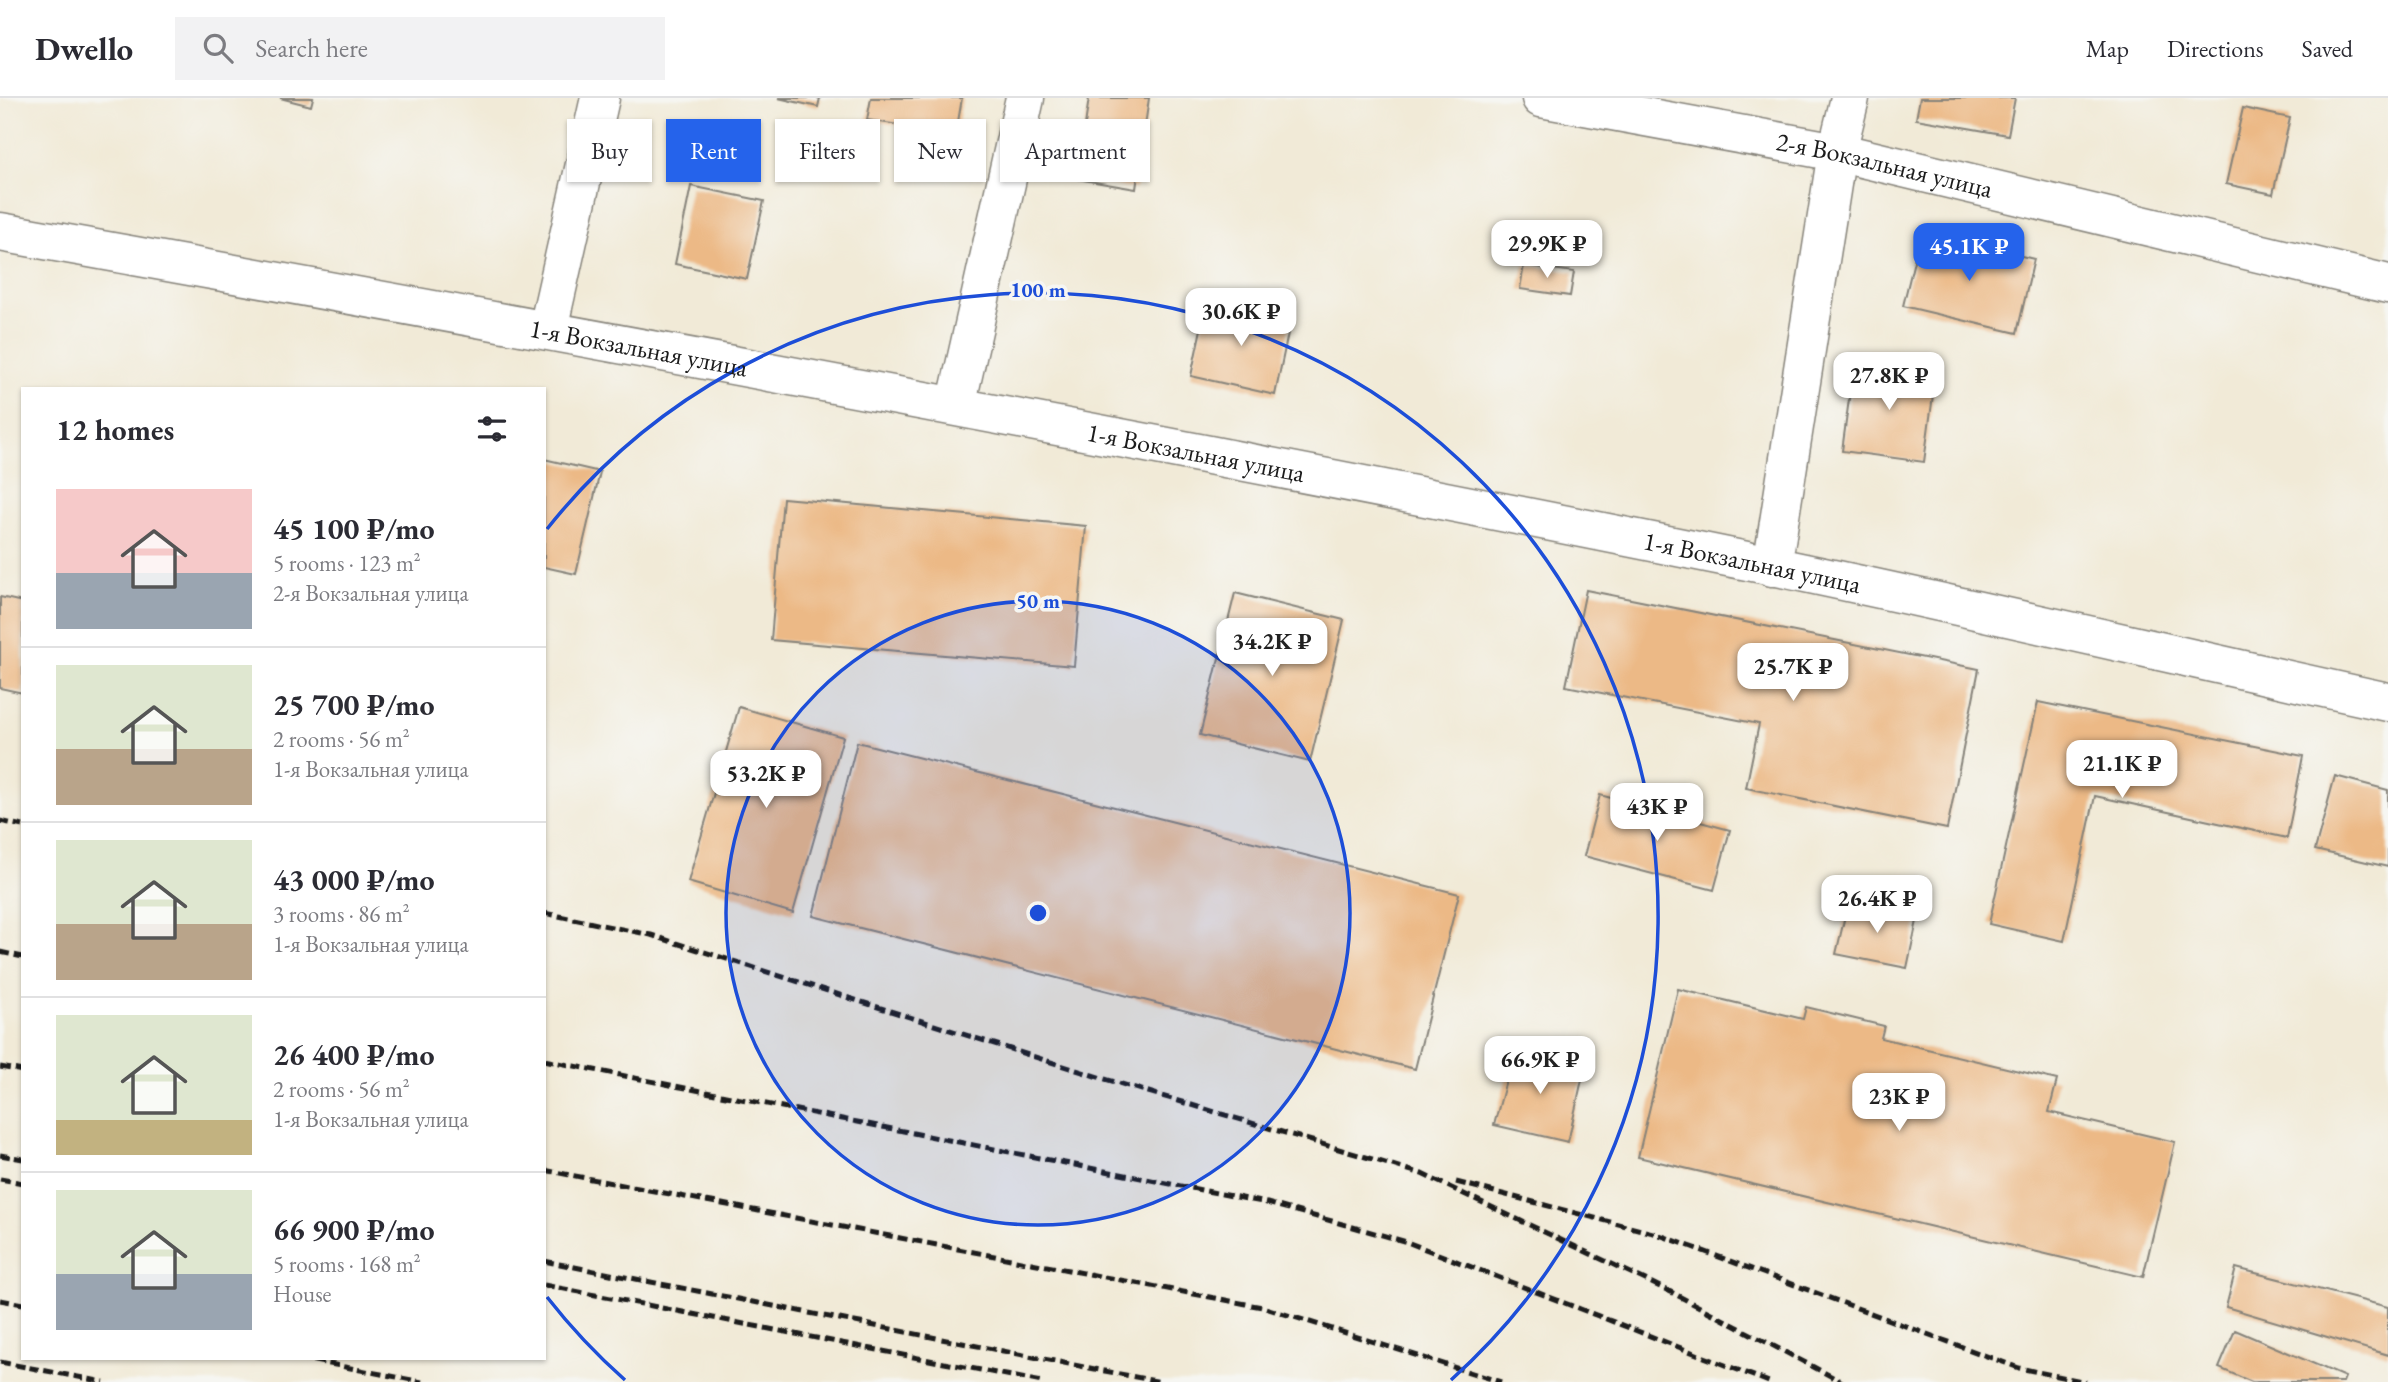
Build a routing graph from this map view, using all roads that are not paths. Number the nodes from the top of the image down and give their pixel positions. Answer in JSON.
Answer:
{"nodes":[{"id":1,"x":600,"y":98,"type":"edge"},
{"id":2,"x":1025,"y":98,"type":"edge"},
{"id":3,"x":1541,"y":98,"type":"edge"},
{"id":4,"x":1850,"y":98,"type":"edge"},
{"id":5,"x":1838,"y":152,"type":"junction"},
{"id":6,"x":0,"y":232,"type":"edge"},
{"id":7,"x":2388,"y":284,"type":"edge"},
{"id":8,"x":548,"y":329,"type":"junction"},
{"id":9,"x":956,"y":406,"type":"junction"},
{"id":10,"x":1772,"y":566,"type":"junction"},
{"id":11,"x":2388,"y":702,"type":"edge"}],
"edges":[{"from":1,"to":8,"type":"street"},
{"from":2,"to":9,"type":"street"},
{"from":3,"to":5,"type":"street","name":"2-я Вокзальная улица"},
{"from":4,"to":5,"type":"street"},
{"from":5,"to":7,"type":"street","name":"2-я Вокзальная улица"},
{"from":5,"to":10,"type":"street"},
{"from":6,"to":8,"type":"street","name":"1-я Вокзальная улица"},
{"from":8,"to":9,"type":"street","name":"1-я Вокзальная улица"},
{"from":9,"to":10,"type":"street","name":"1-я Вокзальная улица"},
{"from":10,"to":11,"type":"street","name":"1-я Вокзальная улица"}]}
